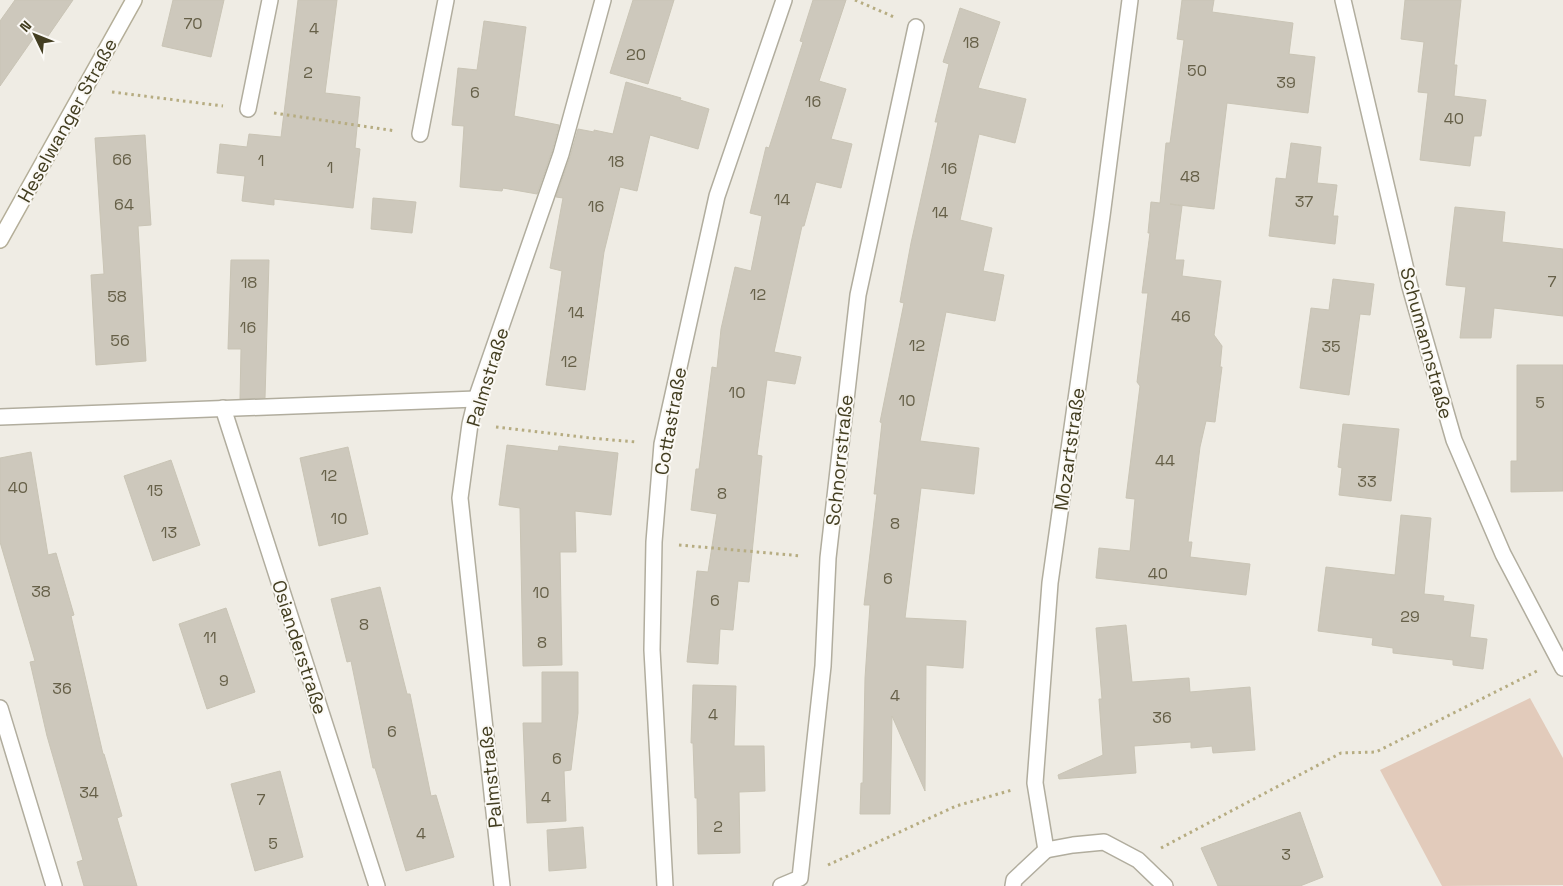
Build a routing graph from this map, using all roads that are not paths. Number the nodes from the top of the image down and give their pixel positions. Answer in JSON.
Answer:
{"nodes":[{"id":1,"x":134,"y":0,"type":"edge"},
{"id":2,"x":270,"y":0,"type":"edge"},
{"id":3,"x":446,"y":0,"type":"edge"},
{"id":4,"x":603,"y":0,"type":"edge"},
{"id":5,"x":784,"y":0,"type":"edge"},
{"id":6,"x":1130,"y":0,"type":"edge"},
{"id":7,"x":1343,"y":0,"type":"edge"},
{"id":8,"x":916,"y":27,"type":"road end"},
{"id":9,"x":248,"y":109,"type":"dead end"},
{"id":10,"x":420,"y":134,"type":"dead end"},
{"id":11,"x":0,"y":240,"type":"edge"},
{"id":12,"x":476,"y":399,"type":"junction"},
{"id":13,"x":223,"y":408,"type":"junction"},
{"id":14,"x":0,"y":417,"type":"edge"},
{"id":15,"x":1561,"y":664,"type":"edge"},
{"id":16,"x":0,"y":708,"type":"edge"},
{"id":17,"x":1046,"y":850,"type":"junction"},
{"id":18,"x":54,"y":886,"type":"edge"},
{"id":19,"x":377,"y":886,"type":"edge"},
{"id":20,"x":502,"y":886,"type":"edge"},
{"id":21,"x":665,"y":886,"type":"edge"},
{"id":22,"x":781,"y":886,"type":"edge"},
{"id":23,"x":1013,"y":886,"type":"edge"},
{"id":24,"x":1165,"y":886,"type":"edge"}],
"edges":[{"from":1,"to":11,"type":"street","name":"Heselwanger Straße"},
{"from":2,"to":9,"type":"street"},
{"from":3,"to":10,"type":"street"},
{"from":4,"to":12,"type":"street","name":"Palmstraße"},
{"from":5,"to":21,"type":"street","name":"Cottastraße"},
{"from":6,"to":17,"type":"street","name":"Mozartstraße"},
{"from":7,"to":15,"type":"street","name":"Schumannstraße"},
{"from":8,"to":22,"type":"street","name":"Schnorrstraße"},
{"from":12,"to":13,"type":"street"},
{"from":12,"to":20,"type":"street","name":"Palmstraße"},
{"from":13,"to":14,"type":"street"},
{"from":13,"to":19,"type":"street","name":"Osianderstraße"},
{"from":16,"to":18,"type":"street"},
{"from":17,"to":23,"type":"street"},
{"from":17,"to":24,"type":"street"}]}
